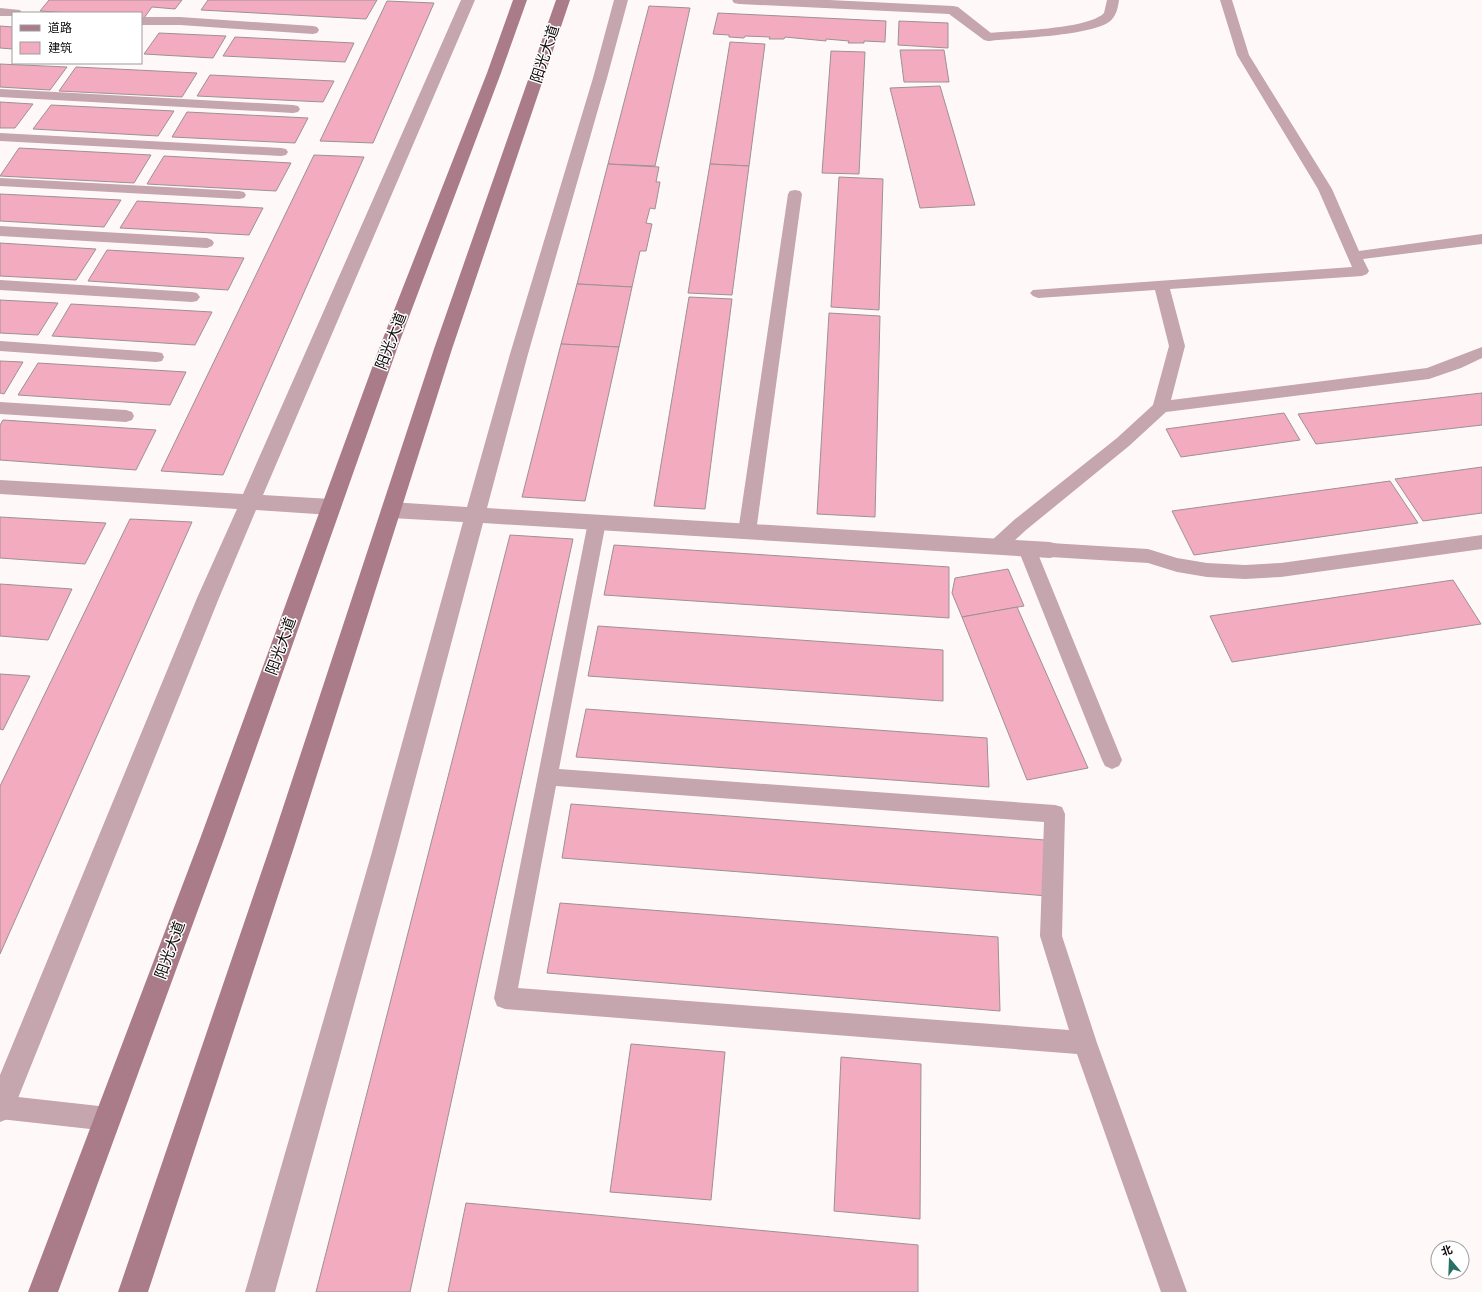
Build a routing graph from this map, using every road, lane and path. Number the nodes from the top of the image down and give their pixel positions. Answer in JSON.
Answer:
{"nodes":[{"id":1,"x":468,"y":0,"type":"edge"},
{"id":2,"x":520,"y":0,"type":"edge"},
{"id":3,"x":563,"y":0,"type":"edge"},
{"id":4,"x":621,"y":0,"type":"edge"},
{"id":5,"x":739,"y":0,"type":"edge"},
{"id":6,"x":1113,"y":0,"type":"edge"},
{"id":7,"x":1226,"y":0,"type":"edge"},
{"id":8,"x":0,"y":12,"type":"edge"},
{"id":9,"x":12,"y":13,"type":"edge"},
{"id":10,"x":142,"y":21,"type":"edge"},
{"id":11,"x":313,"y":30,"type":"dead end"},
{"id":12,"x":989,"y":37,"type":"joint"},
{"id":13,"x":0,"y":93,"type":"edge"},
{"id":14,"x":293,"y":109,"type":"dead end"},
{"id":15,"x":0,"y":137,"type":"edge"},
{"id":16,"x":281,"y":152,"type":"dead end"},
{"id":17,"x":0,"y":182,"type":"edge"},
{"id":18,"x":795,"y":194,"type":"dead end"},
{"id":19,"x":239,"y":195,"type":"dead end"},
{"id":20,"x":0,"y":231,"type":"edge"},
{"id":21,"x":1482,"y":239,"type":"edge"},
{"id":22,"x":207,"y":243,"type":"dead end"},
{"id":23,"x":1354,"y":256,"type":"junction"},
{"id":24,"x":0,"y":285,"type":"edge"},
{"id":25,"x":1161,"y":285,"type":"junction"},
{"id":26,"x":1038,"y":293,"type":"dead end"},
{"id":27,"x":192,"y":297,"type":"dead end"},
{"id":28,"x":0,"y":346,"type":"edge"},
{"id":29,"x":1482,"y":352,"type":"edge"},
{"id":30,"x":156,"y":357,"type":"dead end"},
{"id":31,"x":1161,"y":407,"type":"junction"},
{"id":32,"x":0,"y":408,"type":"edge"},
{"id":33,"x":126,"y":416,"type":"dead end"},
{"id":34,"x":0,"y":486,"type":"edge"},
{"id":35,"x":249,"y":502,"type":"junction"},
{"id":36,"x":331,"y":507,"type":"junction"},
{"id":37,"x":391,"y":510,"type":"junction"},
{"id":38,"x":475,"y":515,"type":"junction"},
{"id":39,"x":597,"y":522,"type":"junction"},
{"id":40,"x":747,"y":532,"type":"junction"},
{"id":41,"x":1482,"y":542,"type":"edge"},
{"id":42,"x":996,"y":547,"type":"junction"},
{"id":43,"x":1027,"y":549,"type":"junction"},
{"id":44,"x":1050,"y":550,"type":"joint"},
{"id":45,"x":1112,"y":760,"type":"dead end"},
{"id":46,"x":548,"y":777,"type":"junction"},
{"id":47,"x":1085,"y":1043,"type":"junction"},
{"id":48,"x":0,"y":1107,"type":"edge"},
{"id":49,"x":108,"y":1119,"type":"junction"},
{"id":50,"x":43,"y":1292,"type":"edge"},
{"id":51,"x":133,"y":1292,"type":"edge"},
{"id":52,"x":260,"y":1292,"type":"edge"},
{"id":53,"x":1174,"y":1292,"type":"edge"}],
"edges":[{"from":1,"to":35,"type":"street"},
{"from":2,"to":36,"type":"main road","name":"阳光大道"},
{"from":3,"to":37,"type":"main road","name":"阳光大道"},
{"from":4,"to":38,"type":"street"},
{"from":5,"to":12,"type":"street"},
{"from":6,"to":12,"type":"lane"},
{"from":7,"to":23,"type":"lane"},
{"from":8,"to":9,"type":"lane"},
{"from":10,"to":11,"type":"lane"},
{"from":13,"to":14,"type":"lane"},
{"from":15,"to":16,"type":"lane"},
{"from":17,"to":19,"type":"lane"},
{"from":18,"to":40,"type":"lane"},
{"from":20,"to":22,"type":"lane"},
{"from":21,"to":23,"type":"lane"},
{"from":23,"to":25,"type":"lane"},
{"from":24,"to":27,"type":"lane"},
{"from":25,"to":26,"type":"lane"},
{"from":25,"to":31,"type":"lane"},
{"from":28,"to":30,"type":"lane"},
{"from":29,"to":31,"type":"lane"},
{"from":31,"to":42,"type":"lane"},
{"from":32,"to":33,"type":"lane"},
{"from":34,"to":35,"type":"street"},
{"from":35,"to":36,"type":"street"},
{"from":35,"to":48,"type":"street"},
{"from":36,"to":49,"type":"main road","name":"阳光大道"},
{"from":37,"to":38,"type":"street"},
{"from":37,"to":51,"type":"main road","name":"阳光大道"},
{"from":38,"to":39,"type":"street"},
{"from":38,"to":52,"type":"street"},
{"from":39,"to":40,"type":"street"},
{"from":39,"to":46,"type":"lane"},
{"from":40,"to":42,"type":"street"},
{"from":41,"to":44,"type":"lane"},
{"from":42,"to":43,"type":"street"},
{"from":43,"to":44,"type":"street"},
{"from":43,"to":45,"type":"lane"},
{"from":46,"to":47,"type":"lane"},
{"from":46,"to":47,"type":"lane"},
{"from":47,"to":53,"type":"lane"},
{"from":48,"to":49,"type":"lane"},
{"from":49,"to":50,"type":"main road","name":"阳光大道"}]}
